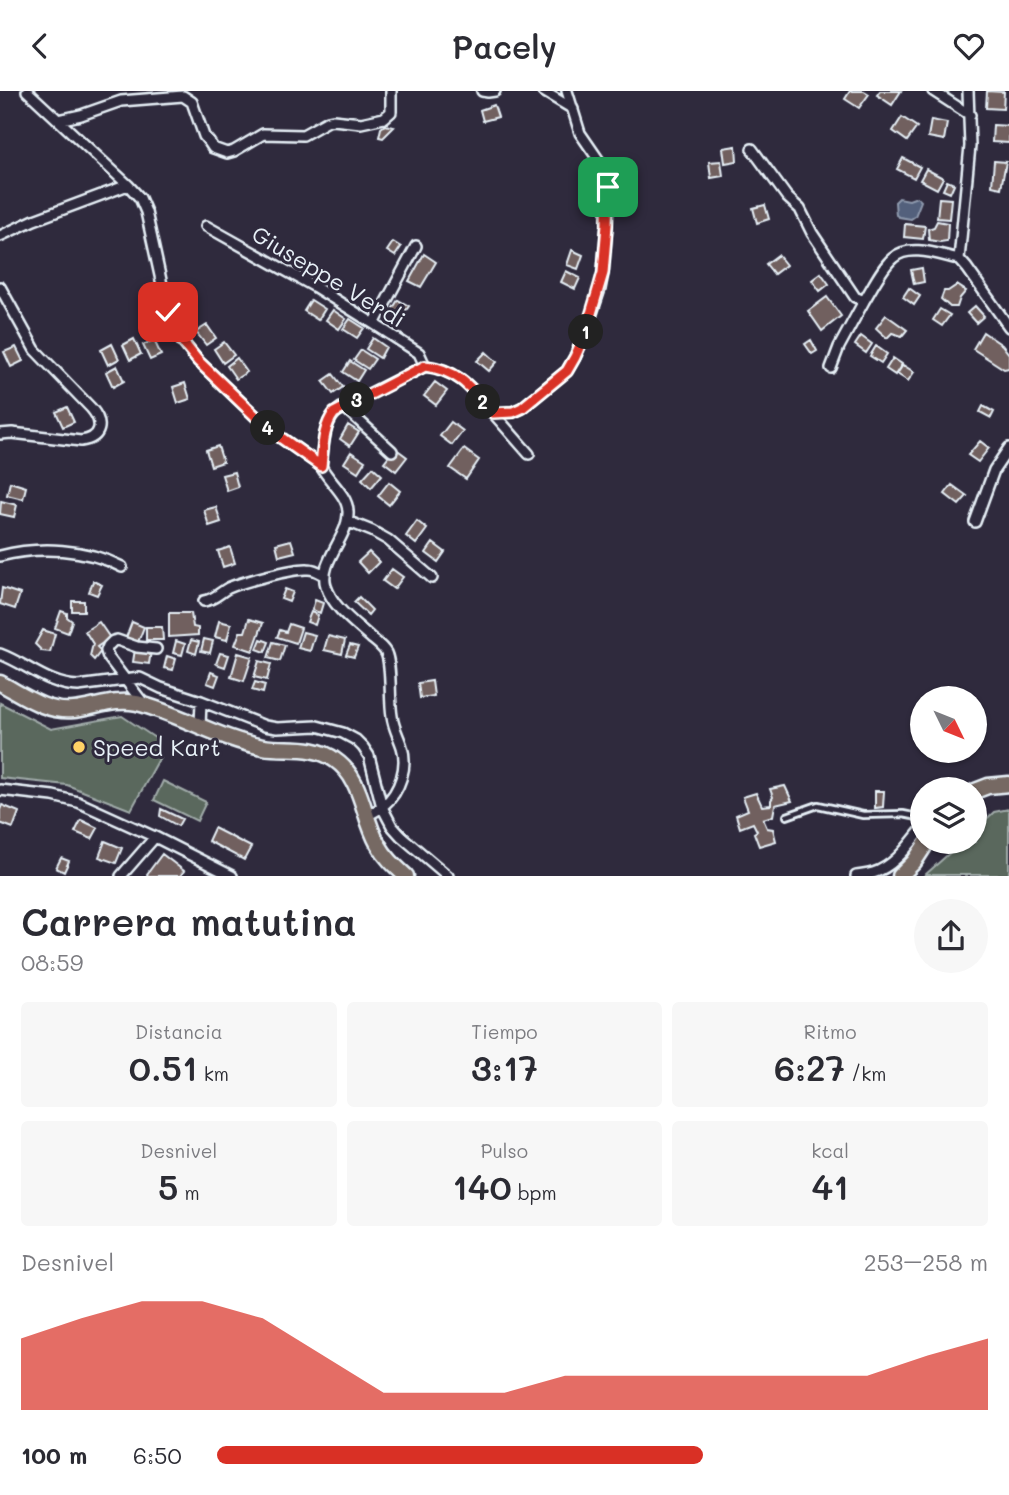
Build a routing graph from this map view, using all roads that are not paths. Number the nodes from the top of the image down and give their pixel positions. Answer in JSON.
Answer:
{"nodes":[{"id":1,"x":27,"y":91,"type":"edge"},
{"id":2,"x":391,"y":91,"type":"edge"},
{"id":3,"x":482,"y":91,"type":"edge"},
{"id":4,"x":495,"y":91,"type":"edge"},
{"id":5,"x":543,"y":91,"type":"edge"},
{"id":6,"x":567,"y":91,"type":"edge"},
{"id":7,"x":933,"y":91,"type":"edge"},
{"id":8,"x":968,"y":91,"type":"edge"},
{"id":9,"x":573,"y":109,"type":"junction"},
{"id":10,"x":970,"y":115,"type":"junction"},
{"id":11,"x":58,"y":120,"type":"junction"},
{"id":12,"x":752,"y":149,"type":"dead end"},
{"id":13,"x":128,"y":185,"type":"junction"},
{"id":14,"x":206,"y":226,"type":"dead end"},
{"id":15,"x":0,"y":236,"type":"edge"},
{"id":16,"x":416,"y":246,"type":"dead end"},
{"id":17,"x":959,"y":259,"type":"junction"},
{"id":18,"x":0,"y":287,"type":"edge"},
{"id":19,"x":864,"y":300,"type":"junction"},
{"id":20,"x":374,"y":324,"type":"junction"},
{"id":21,"x":1009,"y":327,"type":"edge"},
{"id":22,"x":425,"y":366,"type":"junction"},
{"id":23,"x":831,"y":367,"type":"dead end"},
{"id":24,"x":344,"y":407,"type":"junction"},
{"id":25,"x":493,"y":413,"type":"junction"},
{"id":26,"x":0,"y":435,"type":"edge"},
{"id":27,"x":1009,"y":448,"type":"edge"},
{"id":28,"x":392,"y":451,"type":"dead end"},
{"id":29,"x":529,"y":454,"type":"dead end"},
{"id":30,"x":321,"y":466,"type":"junction"},
{"id":31,"x":347,"y":521,"type":"junction"},
{"id":32,"x":975,"y":522,"type":"dead end"},
{"id":33,"x":0,"y":556,"type":"edge"},
{"id":34,"x":122,"y":567,"type":"dead end"},
{"id":35,"x":324,"y":575,"type":"junction"},
{"id":36,"x":432,"y":578,"type":"dead end"},
{"id":37,"x":204,"y":601,"type":"dead end"},
{"id":38,"x":156,"y":649,"type":"dead end"},
{"id":39,"x":0,"y":654,"type":"edge"},
{"id":40,"x":125,"y":679,"type":"junction"},
{"id":41,"x":0,"y":683,"type":"edge"},
{"id":42,"x":201,"y":701,"type":"junction"},
{"id":43,"x":144,"y":705,"type":"junction"},
{"id":44,"x":200,"y":726,"type":"junction"},
{"id":45,"x":1009,"y":784,"type":"edge"},
{"id":46,"x":987,"y":786,"type":"edge"},
{"id":47,"x":0,"y":790,"type":"edge"},
{"id":48,"x":382,"y":807,"type":"junction"},
{"id":49,"x":910,"y":815,"type":"edge"},
{"id":50,"x":366,"y":816,"type":"junction"},
{"id":51,"x":787,"y":816,"type":"dead end"},
{"id":52,"x":155,"y":837,"type":"junction"},
{"id":53,"x":910,"y":844,"type":"edge"},
{"id":54,"x":919,"y":854,"type":"edge"},
{"id":55,"x":121,"y":876,"type":"edge"},
{"id":56,"x":232,"y":876,"type":"edge"},
{"id":57,"x":406,"y":876,"type":"edge"},
{"id":58,"x":448,"y":876,"type":"edge"},
{"id":59,"x":856,"y":876,"type":"edge"},
{"id":60,"x":900,"y":876,"type":"edge"}],
"edges":[{"from":1,"to":11,"type":"street"},
{"from":2,"to":11,"type":"street"},
{"from":3,"to":4,"type":"street"},
{"from":5,"to":9,"type":"street"},
{"from":6,"to":9,"type":"street"},
{"from":7,"to":10,"type":"street"},
{"from":8,"to":10,"type":"street"},
{"from":9,"to":25,"type":"street"},
{"from":10,"to":17,"type":"street"},
{"from":11,"to":13,"type":"street"},
{"from":12,"to":19,"type":"street"},
{"from":13,"to":15,"type":"street"},
{"from":13,"to":30,"type":"street"},
{"from":14,"to":20,"type":"street","name":"Giuseppe Verdi"},
{"from":16,"to":20,"type":"street"},
{"from":17,"to":19,"type":"street"},
{"from":17,"to":21,"type":"street"},
{"from":18,"to":26,"type":"street"},
{"from":19,"to":23,"type":"street"},
{"from":20,"to":22,"type":"street","name":"Giuseppe Verdi"},
{"from":22,"to":24,"type":"street"},
{"from":22,"to":25,"type":"street"},
{"from":24,"to":28,"type":"street"},
{"from":24,"to":30,"type":"street"},
{"from":25,"to":29,"type":"street"},
{"from":27,"to":32,"type":"street"},
{"from":30,"to":31,"type":"street"},
{"from":31,"to":35,"type":"street"},
{"from":31,"to":36,"type":"street"},
{"from":33,"to":34,"type":"street"},
{"from":35,"to":37,"type":"street"},
{"from":35,"to":48,"type":"street"},
{"from":38,"to":40,"type":"street"},
{"from":39,"to":40,"type":"street"},
{"from":40,"to":42,"type":"street"},
{"from":40,"to":43,"type":"street"},
{"from":41,"to":43,"type":"main road"},
{"from":42,"to":44,"type":"street"},
{"from":42,"to":48,"type":"street"},
{"from":43,"to":44,"type":"main road"},
{"from":44,"to":50,"type":"main road"},
{"from":45,"to":46,"type":"main road"},
{"from":47,"to":52,"type":"street"},
{"from":48,"to":50,"type":"street"},
{"from":48,"to":58,"type":"street"},
{"from":49,"to":51,"type":"lane"},
{"from":50,"to":57,"type":"main road"},
{"from":52,"to":55,"type":"street"},
{"from":52,"to":56,"type":"street"},
{"from":53,"to":59,"type":"street"},
{"from":54,"to":60,"type":"main road"}]}
